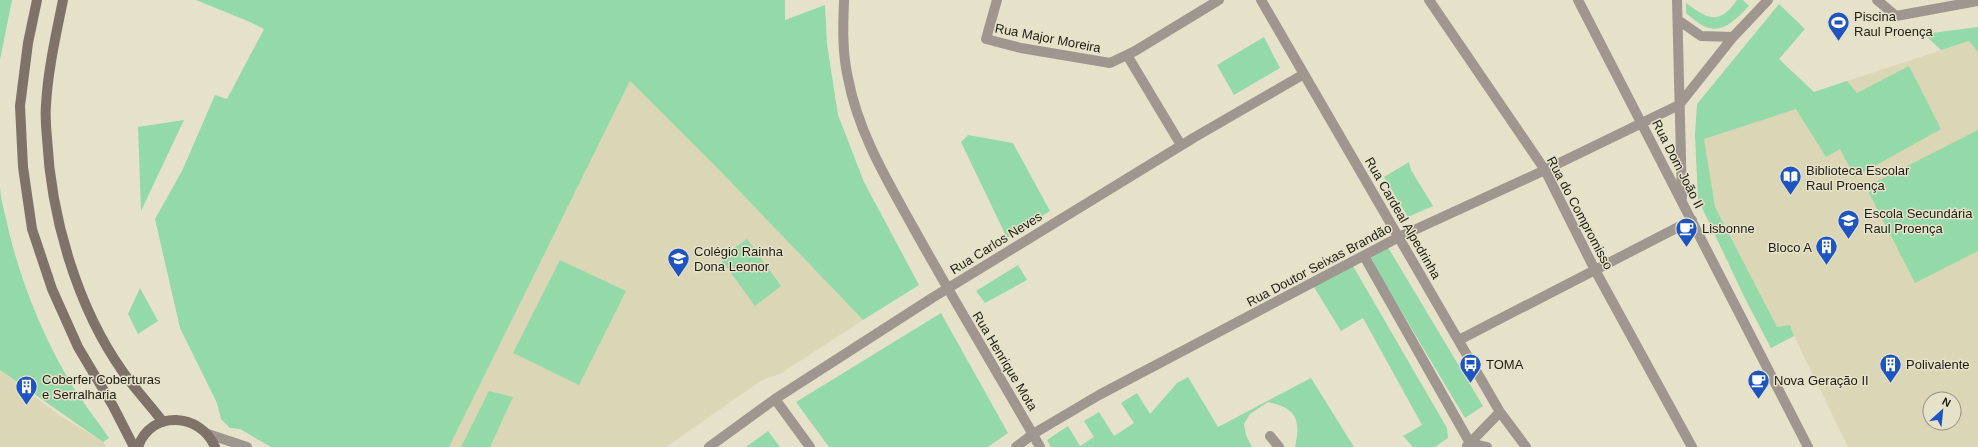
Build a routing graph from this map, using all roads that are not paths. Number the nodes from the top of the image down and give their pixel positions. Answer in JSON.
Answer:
{"nodes":[{"id":1,"x":37,"y":0,"type":"edge"},
{"id":2,"x":63,"y":0,"type":"edge"},
{"id":3,"x":844,"y":0,"type":"edge"},
{"id":4,"x":997,"y":0,"type":"edge"},
{"id":5,"x":1219,"y":0,"type":"edge"},
{"id":6,"x":1261,"y":0,"type":"edge"},
{"id":7,"x":1429,"y":0,"type":"edge"},
{"id":8,"x":1578,"y":0,"type":"edge"},
{"id":9,"x":1677,"y":0,"type":"edge"},
{"id":10,"x":1768,"y":0,"type":"edge"},
{"id":11,"x":1877,"y":0,"type":"edge"},
{"id":12,"x":1978,"y":1,"type":"edge"},
{"id":13,"x":1678,"y":20,"type":"junction"},
{"id":14,"x":1733,"y":37,"type":"junction"},
{"id":15,"x":1127,"y":55,"type":"junction"},
{"id":16,"x":1304,"y":74,"type":"junction"},
{"id":17,"x":1679,"y":105,"type":"junction"},
{"id":18,"x":1642,"y":122,"type":"junction"},
{"id":19,"x":1181,"y":145,"type":"junction"},
{"id":20,"x":1545,"y":170,"type":"junction"},
{"id":21,"x":1682,"y":201,"type":"junction"},
{"id":22,"x":1692,"y":220,"type":"junction"},
{"id":23,"x":1399,"y":237,"type":"junction"},
{"id":24,"x":1364,"y":256,"type":"junction"},
{"id":25,"x":1595,"y":270,"type":"junction"},
{"id":26,"x":947,"y":289,"type":"junction"},
{"id":27,"x":1459,"y":340,"type":"junction"},
{"id":28,"x":775,"y":399,"type":"junction"},
{"id":29,"x":1500,"y":412,"type":"junction"},
{"id":30,"x":163,"y":422,"type":"junction"},
{"id":31,"x":208,"y":434,"type":"junction"},
{"id":32,"x":1033,"y":434,"type":"junction"},
{"id":33,"x":1270,"y":436,"type":"dead end"},
{"id":34,"x":1467,"y":445,"type":"edge"},
{"id":35,"x":134,"y":447,"type":"edge"},
{"id":36,"x":138,"y":447,"type":"edge"},
{"id":37,"x":215,"y":447,"type":"edge"},
{"id":38,"x":247,"y":447,"type":"edge"},
{"id":39,"x":708,"y":447,"type":"edge"},
{"id":40,"x":810,"y":447,"type":"edge"},
{"id":41,"x":1016,"y":447,"type":"edge"},
{"id":42,"x":1040,"y":447,"type":"edge"},
{"id":43,"x":1279,"y":447,"type":"edge"},
{"id":44,"x":1487,"y":447,"type":"edge"},
{"id":45,"x":1526,"y":447,"type":"edge"},
{"id":46,"x":1692,"y":447,"type":"edge"},
{"id":47,"x":1808,"y":447,"type":"edge"}],
"edges":[{"from":1,"to":35,"type":"main road"},
{"from":2,"to":30,"type":"main road"},
{"from":3,"to":26,"type":"street","name":"Rua Henrique Mota"},
{"from":4,"to":15,"type":"street","name":"Rua Major Moreira"},
{"from":5,"to":15,"type":"street","name":"Rua Major Moreira"},
{"from":6,"to":16,"type":"street","name":"Rua Cardeal Alpedrinha"},
{"from":7,"to":20,"type":"street","name":"Rua do Compromisso"},
{"from":8,"to":18,"type":"street","name":"Rua Dom João II"},
{"from":9,"to":13,"type":"street"},
{"from":10,"to":14,"type":"street"},
{"from":11,"to":12,"type":"street"},
{"from":13,"to":14,"type":"street"},
{"from":13,"to":17,"type":"street"},
{"from":14,"to":17,"type":"street"},
{"from":15,"to":19,"type":"street"},
{"from":16,"to":19,"type":"street","name":"Rua Carlos Neves"},
{"from":16,"to":23,"type":"street","name":"Rua Cardeal Alpedrinha"},
{"from":17,"to":18,"type":"street","name":"Rua Doutor Seixas Brandão"},
{"from":17,"to":21,"type":"street"},
{"from":18,"to":20,"type":"street","name":"Rua Doutor Seixas Brandão"},
{"from":18,"to":21,"type":"street","name":"Rua Dom João II"},
{"from":19,"to":26,"type":"street","name":"Rua Carlos Neves"},
{"from":20,"to":23,"type":"street","name":"Rua Doutor Seixas Brandão"},
{"from":20,"to":25,"type":"street","name":"Rua do Compromisso"},
{"from":21,"to":22,"type":"street","name":"Rua Dom João II"},
{"from":22,"to":25,"type":"street"},
{"from":22,"to":47,"type":"street","name":"Rua Dom João II"},
{"from":23,"to":24,"type":"street","name":"Rua Doutor Seixas Brandão"},
{"from":23,"to":27,"type":"street","name":"Rua Cardeal Alpedrinha"},
{"from":24,"to":32,"type":"street","name":"Rua Doutor Seixas Brandão"},
{"from":24,"to":34,"type":"street"},
{"from":25,"to":27,"type":"street"},
{"from":25,"to":46,"type":"street","name":"Rua do Compromisso"},
{"from":26,"to":28,"type":"street","name":"Rua Carlos Neves"},
{"from":26,"to":32,"type":"street","name":"Rua Henrique Mota"},
{"from":27,"to":29,"type":"street","name":"Rua Cardeal Alpedrinha"},
{"from":28,"to":39,"type":"street","name":"Rua Carlos Neves"},
{"from":28,"to":40,"type":"street"},
{"from":29,"to":34,"type":"street"},
{"from":29,"to":45,"type":"street","name":"Rua Cardeal Alpedrinha"},
{"from":30,"to":31,"type":"main road"},
{"from":30,"to":36,"type":"main road"},
{"from":31,"to":37,"type":"main road"},
{"from":31,"to":38,"type":"street"},
{"from":32,"to":41,"type":"street","name":"Rua Doutor Seixas Brandão"},
{"from":32,"to":42,"type":"street","name":"Rua Henrique Mota"},
{"from":33,"to":43,"type":"street"},
{"from":34,"to":44,"type":"street"}]}
